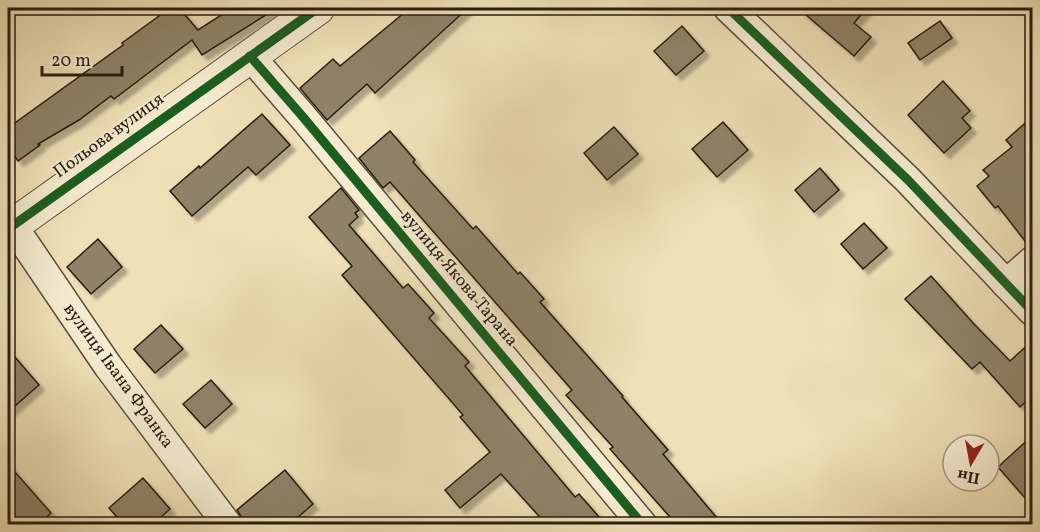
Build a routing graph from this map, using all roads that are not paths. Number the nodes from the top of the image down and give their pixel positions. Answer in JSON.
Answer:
{"nodes":[{"id":1,"x":318,"y":8,"type":"edge"},
{"id":2,"x":728,"y":8,"type":"edge"},
{"id":3,"x":250,"y":56,"type":"junction"},
{"id":4,"x":10,"y":228,"type":"edge"},
{"id":5,"x":1032,"y":261,"type":"edge"},
{"id":6,"x":1006,"y":284,"type":"junction"},
{"id":7,"x":1032,"y":310,"type":"edge"},
{"id":8,"x":227,"y":525,"type":"edge"},
{"id":9,"x":642,"y":525,"type":"edge"}],
"edges":[{"from":1,"to":3,"type":"street","name":"Польова вулиця"},
{"from":2,"to":6,"type":"street"},
{"from":3,"to":4,"type":"street","name":"Польова вулиця"},
{"from":3,"to":9,"type":"street","name":"вулиця Якова Тарана"},
{"from":4,"to":8,"type":"street","name":"вулиця Івана Франка"},
{"from":5,"to":6,"type":"street"},
{"from":6,"to":7,"type":"street"}]}
